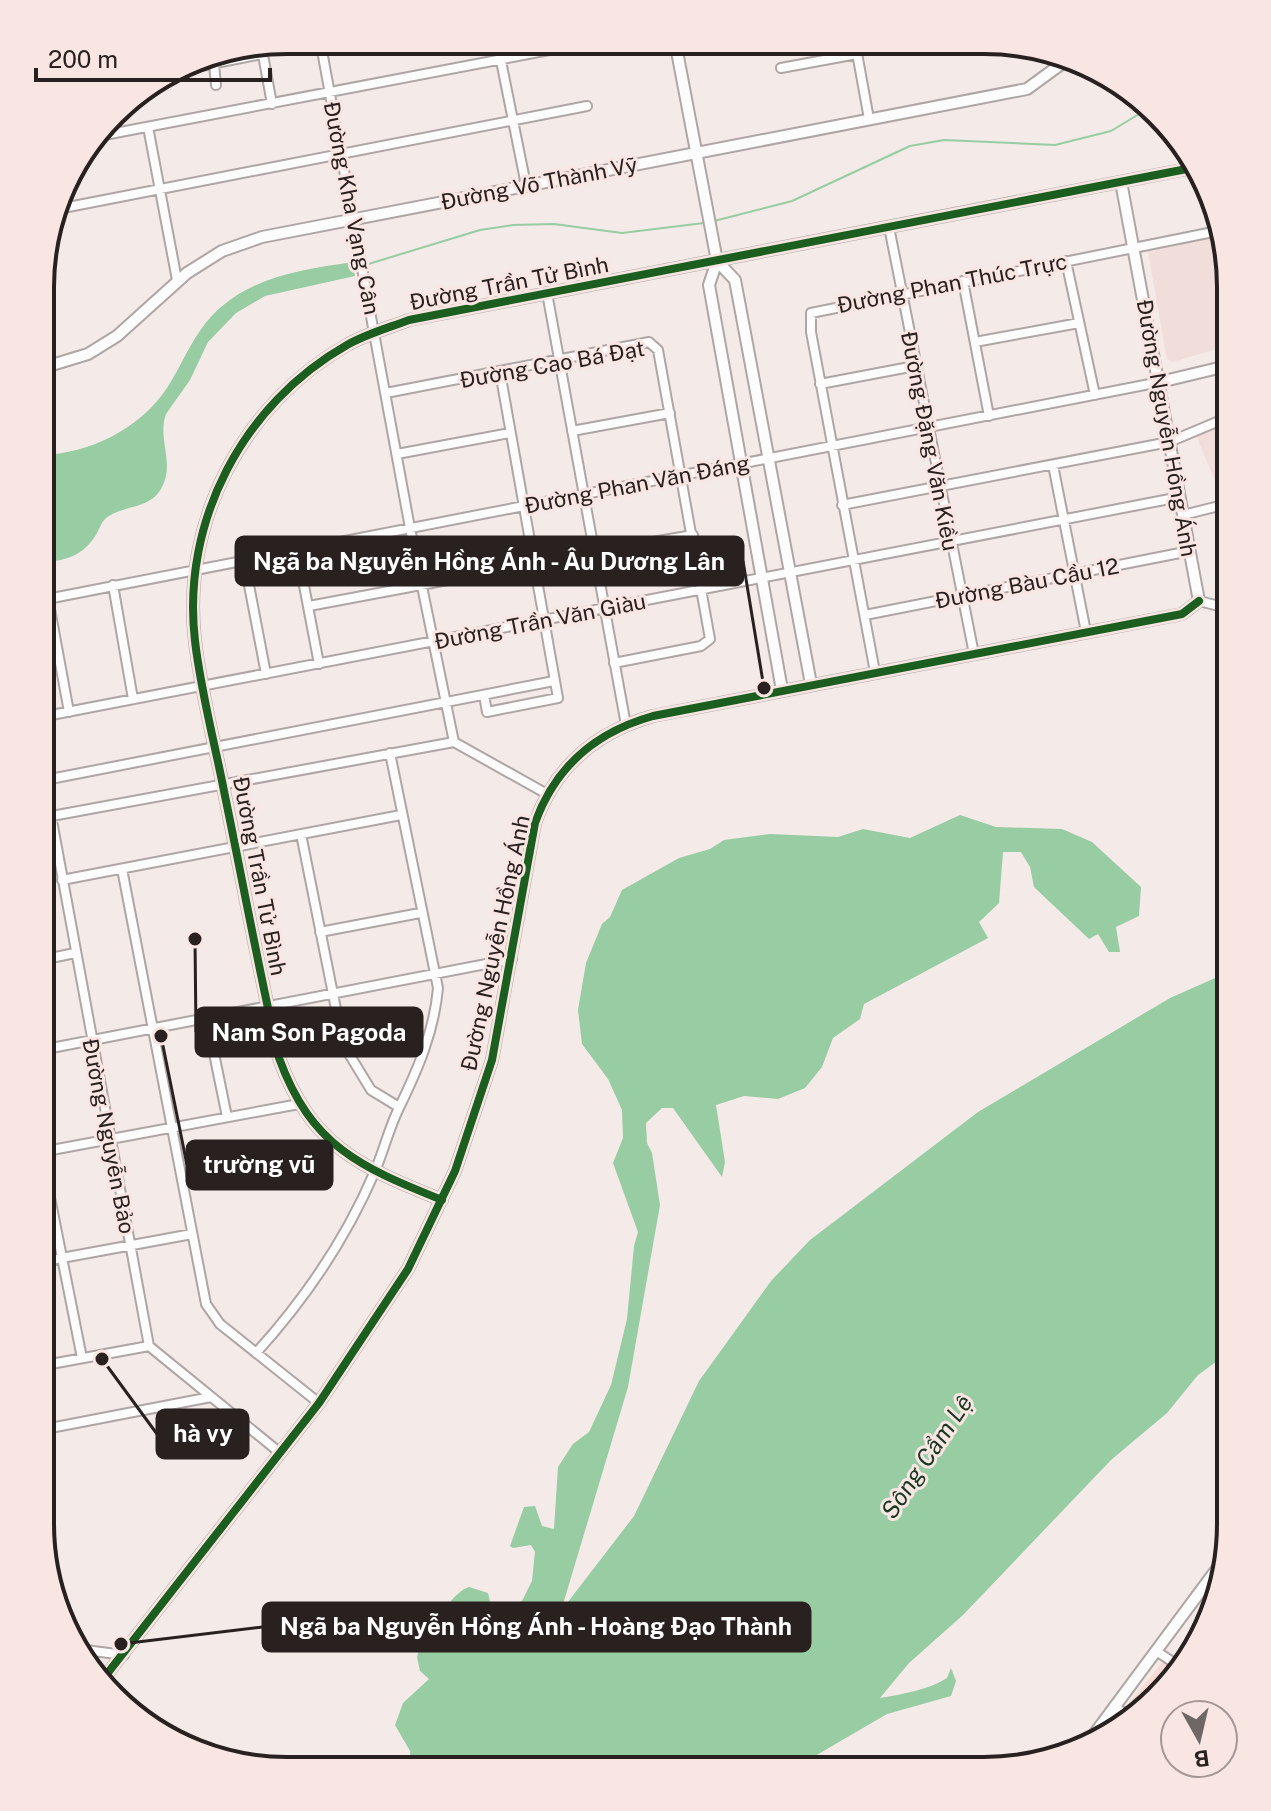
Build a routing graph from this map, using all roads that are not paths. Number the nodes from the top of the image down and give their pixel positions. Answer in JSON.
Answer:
{"nodes":[{"id":1,"x":323,"y":54,"type":"edge"},
{"id":2,"x":500,"y":54,"type":"edge"},
{"id":3,"x":531,"y":54,"type":"edge"},
{"id":4,"x":677,"y":54,"type":"edge"},
{"id":5,"x":857,"y":54,"type":"joint"},
{"id":6,"x":263,"y":56,"type":"edge"},
{"id":7,"x":501,"y":60,"type":"junction"},
{"id":8,"x":213,"y":66,"type":"edge"},
{"id":9,"x":1059,"y":66,"type":"edge"},
{"id":10,"x":781,"y":68,"type":"dead end"},
{"id":11,"x":216,"y":85,"type":"dead end"},
{"id":12,"x":331,"y":93,"type":"junction"},
{"id":13,"x":272,"y":104,"type":"junction"},
{"id":14,"x":587,"y":106,"type":"dead end"},
{"id":15,"x":869,"y":119,"type":"junction"},
{"id":16,"x":513,"y":120,"type":"junction"},
{"id":17,"x":148,"y":127,"type":"junction"},
{"id":18,"x":112,"y":134,"type":"edge"},
{"id":19,"x":696,"y":152,"type":"junction"},
{"id":20,"x":342,"y":153,"type":"junction"},
{"id":21,"x":1185,"y":169,"type":"edge"},
{"id":22,"x":1121,"y":182,"type":"junction"},
{"id":23,"x":526,"y":185,"type":"junction"},
{"id":24,"x":160,"y":189,"type":"junction"},
{"id":25,"x":68,"y":207,"type":"edge"},
{"id":26,"x":355,"y":219,"type":"junction"},
{"id":27,"x":889,"y":227,"type":"junction"},
{"id":28,"x":1211,"y":232,"type":"edge"},
{"id":29,"x":1133,"y":248,"type":"junction"},
{"id":30,"x":717,"y":261,"type":"junction"},
{"id":31,"x":1066,"y":261,"type":"junction"},
{"id":32,"x":177,"y":280,"type":"junction"},
{"id":33,"x":963,"y":281,"type":"junction"},
{"id":34,"x":547,"y":293,"type":"junction"},
{"id":35,"x":901,"y":293,"type":"junction"},
{"id":36,"x":1079,"y":323,"type":"junction"},
{"id":37,"x":375,"y":332,"type":"junction"},
{"id":38,"x":975,"y":342,"type":"junction"},
{"id":39,"x":559,"y":361,"type":"junction"},
{"id":40,"x":54,"y":364,"type":"edge"},
{"id":41,"x":915,"y":366,"type":"junction"},
{"id":42,"x":1217,"y":368,"type":"edge"},
{"id":43,"x":500,"y":372,"type":"junction"},
{"id":44,"x":1160,"y":382,"type":"junction"},
{"id":45,"x":820,"y":384,"type":"junction"},
{"id":46,"x":386,"y":393,"type":"junction"},
{"id":47,"x":1095,"y":395,"type":"junction"},
{"id":48,"x":670,"y":413,"type":"junction"},
{"id":49,"x":989,"y":416,"type":"junction"},
{"id":50,"x":1217,"y":422,"type":"edge"},
{"id":51,"x":928,"y":428,"type":"junction"},
{"id":52,"x":572,"y":431,"type":"junction"},
{"id":53,"x":510,"y":433,"type":"junction"},
{"id":54,"x":1169,"y":442,"type":"junction"},
{"id":55,"x":832,"y":447,"type":"junction"},
{"id":56,"x":397,"y":454,"type":"junction"},
{"id":57,"x":768,"y":458,"type":"junction"},
{"id":58,"x":741,"y":463,"type":"junction"},
{"id":59,"x":1053,"y":465,"type":"junction"},
{"id":60,"x":682,"y":475,"type":"junction"},
{"id":61,"x":939,"y":485,"type":"junction"},
{"id":62,"x":583,"y":494,"type":"junction"},
{"id":63,"x":1180,"y":497,"type":"junction"},
{"id":64,"x":842,"y":505,"type":"junction"},
{"id":65,"x":522,"y":506,"type":"junction"},
{"id":66,"x":1217,"y":506,"type":"edge"},
{"id":67,"x":1183,"y":515,"type":"junction"},
{"id":68,"x":1064,"y":520,"type":"junction"},
{"id":69,"x":410,"y":528,"type":"junction"},
{"id":70,"x":693,"y":535,"type":"junction"},
{"id":71,"x":951,"y":542,"type":"junction"},
{"id":72,"x":297,"y":549,"type":"junction"},
{"id":73,"x":1190,"y":551,"type":"junction"},
{"id":74,"x":594,"y":552,"type":"junction"},
{"id":75,"x":244,"y":559,"type":"junction"},
{"id":76,"x":853,"y":561,"type":"junction"},
{"id":77,"x":533,"y":564,"type":"junction"},
{"id":78,"x":195,"y":569,"type":"junction"},
{"id":79,"x":790,"y":573,"type":"junction"},
{"id":80,"x":1075,"y":574,"type":"junction"},
{"id":81,"x":762,"y":578,"type":"junction"},
{"id":82,"x":113,"y":585,"type":"junction"},
{"id":83,"x":422,"y":585,"type":"junction"},
{"id":84,"x":704,"y":590,"type":"junction"},
{"id":85,"x":962,"y":596,"type":"junction"},
{"id":86,"x":54,"y":597,"type":"edge"},
{"id":87,"x":1199,"y":601,"type":"junction"},
{"id":88,"x":309,"y":606,"type":"junction"},
{"id":89,"x":1217,"y":606,"type":"edge"},
{"id":90,"x":604,"y":609,"type":"junction"},
{"id":91,"x":865,"y":615,"type":"junction"},
{"id":92,"x":543,"y":620,"type":"junction"},
{"id":93,"x":1086,"y":632,"type":"junction"},
{"id":94,"x":54,"y":641,"type":"edge"},
{"id":95,"x":433,"y":642,"type":"junction"},
{"id":96,"x":974,"y":654,"type":"junction"},
{"id":97,"x":614,"y":663,"type":"junction"},
{"id":98,"x":319,"y":664,"type":"junction"},
{"id":99,"x":875,"y":672,"type":"junction"},
{"id":100,"x":266,"y":674,"type":"junction"},
{"id":101,"x":554,"y":681,"type":"junction"},
{"id":102,"x":811,"y":684,"type":"junction"},
{"id":103,"x":203,"y":686,"type":"junction"},
{"id":104,"x":782,"y":690,"type":"junction"},
{"id":105,"x":484,"y":695,"type":"junction"},
{"id":106,"x":133,"y":699,"type":"junction"},
{"id":107,"x":446,"y":702,"type":"junction"},
{"id":108,"x":69,"y":712,"type":"junction"},
{"id":109,"x":54,"y":715,"type":"edge"},
{"id":110,"x":626,"y":725,"type":"junction"},
{"id":111,"x":454,"y":742,"type":"junction"},
{"id":112,"x":215,"y":747,"type":"junction"},
{"id":113,"x":390,"y":753,"type":"junction"},
{"id":114,"x":54,"y":778,"type":"edge"},
{"id":115,"x":223,"y":783,"type":"junction"},
{"id":116,"x":547,"y":794,"type":"junction"},
{"id":117,"x":54,"y":815,"type":"edge"},
{"id":118,"x":401,"y":815,"type":"junction"},
{"id":119,"x":301,"y":834,"type":"junction"},
{"id":120,"x":235,"y":846,"type":"junction"},
{"id":121,"x":54,"y":848,"type":"edge"},
{"id":122,"x":122,"y":869,"type":"junction"},
{"id":123,"x":62,"y":880,"type":"junction"},
{"id":124,"x":420,"y":913,"type":"junction"},
{"id":125,"x":320,"y":932,"type":"junction"},
{"id":126,"x":75,"y":953,"type":"junction"},
{"id":127,"x":54,"y":957,"type":"edge"},
{"id":128,"x":512,"y":959,"type":"junction"},
{"id":129,"x":435,"y":974,"type":"junction"},
{"id":130,"x":331,"y":995,"type":"junction"},
{"id":131,"x":267,"y":1007,"type":"junction"},
{"id":132,"x":207,"y":1019,"type":"junction"},
{"id":133,"x":153,"y":1029,"type":"junction"},
{"id":134,"x":90,"y":1041,"type":"junction"},
{"id":135,"x":54,"y":1048,"type":"edge"},
{"id":136,"x":299,"y":1104,"type":"junction"},
{"id":137,"x":399,"y":1107,"type":"junction"},
{"id":138,"x":227,"y":1117,"type":"junction"},
{"id":139,"x":173,"y":1128,"type":"junction"},
{"id":140,"x":110,"y":1139,"type":"junction"},
{"id":141,"x":54,"y":1150,"type":"edge"},
{"id":142,"x":374,"y":1173,"type":"junction"},
{"id":143,"x":442,"y":1200,"type":"junction"},
{"id":144,"x":54,"y":1218,"type":"edge"},
{"id":145,"x":192,"y":1234,"type":"junction"},
{"id":146,"x":130,"y":1246,"type":"junction"},
{"id":147,"x":62,"y":1258,"type":"junction"},
{"id":148,"x":54,"y":1259,"type":"edge"},
{"id":149,"x":149,"y":1346,"type":"junction"},
{"id":150,"x":256,"y":1353,"type":"junction"},
{"id":151,"x":82,"y":1358,"type":"junction"},
{"id":152,"x":54,"y":1363,"type":"edge"},
{"id":153,"x":211,"y":1397,"type":"junction"},
{"id":154,"x":319,"y":1403,"type":"junction"},
{"id":155,"x":54,"y":1427,"type":"edge"},
{"id":156,"x":279,"y":1452,"type":"junction"},
{"id":157,"x":1211,"y":1577,"type":"edge"},
{"id":158,"x":91,"y":1651,"type":"edge"},
{"id":159,"x":1156,"y":1651,"type":"junction"},
{"id":160,"x":125,"y":1655,"type":"junction"},
{"id":161,"x":1172,"y":1662,"type":"edge"},
{"id":162,"x":108,"y":1673,"type":"edge"},
{"id":163,"x":1114,"y":1706,"type":"junction"},
{"id":164,"x":1122,"y":1712,"type":"edge"},
{"id":165,"x":1100,"y":1726,"type":"edge"}],
"edges":[{"from":1,"to":12,"type":"street","name":"Đường Kha Vạng Cân"},
{"from":2,"to":7,"type":"street"},
{"from":3,"to":7,"type":"street"},
{"from":4,"to":19,"type":"street"},
{"from":5,"to":10,"type":"street"},
{"from":5,"to":15,"type":"street"},
{"from":6,"to":13,"type":"street"},
{"from":7,"to":12,"type":"street"},
{"from":7,"to":16,"type":"street"},
{"from":8,"to":11,"type":"street"},
{"from":9,"to":15,"type":"street","name":"Đường Võ Thành Vỹ"},
{"from":12,"to":13,"type":"street"},
{"from":12,"to":20,"type":"street","name":"Đường Kha Vạng Cân"},
{"from":13,"to":17,"type":"street"},
{"from":14,"to":16,"type":"street"},
{"from":15,"to":19,"type":"street","name":"Đường Võ Thành Vỹ"},
{"from":16,"to":20,"type":"street"},
{"from":16,"to":23,"type":"street"},
{"from":17,"to":18,"type":"street"},
{"from":17,"to":24,"type":"street"},
{"from":19,"to":23,"type":"street","name":"Đường Võ Thành Vỹ"},
{"from":19,"to":30,"type":"street"},
{"from":20,"to":24,"type":"street"},
{"from":20,"to":26,"type":"street","name":"Đường Kha Vạng Cân"},
{"from":21,"to":22,"type":"street","name":"Đường Trần Tử Bình"},
{"from":22,"to":27,"type":"street","name":"Đường Trần Tử Bình"},
{"from":22,"to":29,"type":"street","name":"Đường Nguyễn Hồng Ánh"},
{"from":23,"to":26,"type":"street","name":"Đường Võ Thành Vỹ"},
{"from":24,"to":25,"type":"street"},
{"from":24,"to":32,"type":"street"},
{"from":26,"to":32,"type":"street","name":"Đường Võ Thành Vỹ"},
{"from":26,"to":37,"type":"street","name":"Đường Kha Vạng Cân"},
{"from":27,"to":30,"type":"street","name":"Đường Trần Tử Bình"},
{"from":27,"to":35,"type":"street","name":"Đường Đặng Văn Kiều"},
{"from":28,"to":29,"type":"street","name":"Đường Phan Thúc Trực"},
{"from":29,"to":31,"type":"street","name":"Đường Phan Thúc Trực"},
{"from":29,"to":44,"type":"street","name":"Đường Nguyễn Hồng Ánh"},
{"from":30,"to":34,"type":"street","name":"Đường Trần Tử Bình"},
{"from":30,"to":57,"type":"street"},
{"from":30,"to":58,"type":"street"},
{"from":31,"to":33,"type":"street","name":"Đường Phan Thúc Trực"},
{"from":31,"to":36,"type":"street"},
{"from":32,"to":40,"type":"street","name":"Đường Võ Thành Vỹ"},
{"from":33,"to":35,"type":"street","name":"Đường Phan Thúc Trực"},
{"from":33,"to":38,"type":"street"},
{"from":34,"to":37,"type":"street","name":"Đường Trần Tử Bình"},
{"from":34,"to":39,"type":"street"},
{"from":35,"to":41,"type":"street","name":"Đường Đặng Văn Kiều"},
{"from":35,"to":45,"type":"street","name":"Đường Phan Thúc Trực"},
{"from":36,"to":38,"type":"street"},
{"from":36,"to":47,"type":"street"},
{"from":37,"to":46,"type":"street","name":"Đường Kha Vạng Cân"},
{"from":37,"to":78,"type":"street","name":"Đường Trần Tử Bình"},
{"from":38,"to":49,"type":"street"},
{"from":39,"to":43,"type":"street","name":"Đường Cao Bá Đạt"},
{"from":39,"to":48,"type":"street","name":"Đường Cao Bá Đạt"},
{"from":39,"to":52,"type":"street"},
{"from":41,"to":45,"type":"street"},
{"from":41,"to":51,"type":"street","name":"Đường Đặng Văn Kiều"},
{"from":42,"to":44,"type":"street","name":"Đường Phan Văn Đáng"},
{"from":43,"to":46,"type":"street","name":"Đường Cao Bá Đạt"},
{"from":43,"to":53,"type":"street"},
{"from":44,"to":47,"type":"street","name":"Đường Phan Văn Đáng"},
{"from":44,"to":54,"type":"street","name":"Đường Nguyễn Hồng Ánh"},
{"from":45,"to":55,"type":"street","name":"Đường Phan Thúc Trực"},
{"from":46,"to":56,"type":"street","name":"Đường Kha Vạng Cân"},
{"from":47,"to":49,"type":"street","name":"Đường Phan Văn Đáng"},
{"from":48,"to":52,"type":"street"},
{"from":48,"to":60,"type":"street","name":"Đường Cao Bá Đạt"},
{"from":49,"to":51,"type":"street","name":"Đường Phan Văn Đáng"},
{"from":50,"to":54,"type":"street"},
{"from":51,"to":55,"type":"street","name":"Đường Phan Văn Đáng"},
{"from":51,"to":61,"type":"street","name":"Đường Đặng Văn Kiều"},
{"from":52,"to":62,"type":"street"},
{"from":53,"to":56,"type":"street"},
{"from":53,"to":65,"type":"street"},
{"from":54,"to":59,"type":"street"},
{"from":54,"to":63,"type":"street","name":"Đường Nguyễn Hồng Ánh"},
{"from":55,"to":57,"type":"street","name":"Đường Phan Văn Đáng"},
{"from":55,"to":64,"type":"street","name":"Đường Phan Thúc Trực"},
{"from":56,"to":69,"type":"street","name":"Đường Kha Vạng Cân"},
{"from":57,"to":58,"type":"street","name":"Đường Phan Văn Đáng"},
{"from":57,"to":79,"type":"street"},
{"from":58,"to":60,"type":"street","name":"Đường Phan Văn Đáng"},
{"from":58,"to":81,"type":"street"},
{"from":59,"to":61,"type":"street"},
{"from":59,"to":68,"type":"street"},
{"from":60,"to":62,"type":"street","name":"Đường Phan Văn Đáng"},
{"from":60,"to":70,"type":"street","name":"Đường Cao Bá Đạt"},
{"from":61,"to":64,"type":"street"},
{"from":61,"to":71,"type":"street","name":"Đường Đặng Văn Kiều"},
{"from":62,"to":65,"type":"street","name":"Đường Phan Văn Đáng"},
{"from":62,"to":74,"type":"street"},
{"from":63,"to":67,"type":"street","name":"Đường Nguyễn Hồng Ánh"},
{"from":63,"to":68,"type":"street","name":"Đường Trần Văn Giàu"},
{"from":64,"to":76,"type":"street","name":"Đường Phan Thúc Trực"},
{"from":65,"to":69,"type":"street","name":"Đường Phan Văn Đáng"},
{"from":65,"to":77,"type":"street"},
{"from":66,"to":67,"type":"street"},
{"from":67,"to":73,"type":"street","name":"Đường Nguyễn Hồng Ánh"},
{"from":68,"to":71,"type":"street","name":"Đường Trần Văn Giàu"},
{"from":68,"to":80,"type":"street"},
{"from":69,"to":72,"type":"street","name":"Đường Phan Văn Đáng"},
{"from":69,"to":83,"type":"street","name":"Đường Kha Vạng Cân"},
{"from":70,"to":74,"type":"street"},
{"from":70,"to":84,"type":"street","name":"Đường Cao Bá Đạt"},
{"from":71,"to":76,"type":"street","name":"Đường Trần Văn Giàu"},
{"from":71,"to":85,"type":"street","name":"Đường Đặng Văn Kiều"},
{"from":72,"to":75,"type":"street","name":"Đường Phan Văn Đáng"},
{"from":72,"to":88,"type":"street"},
{"from":73,"to":80,"type":"street","name":"Đường Bàu Cầu 12"},
{"from":73,"to":87,"type":"street","name":"Đường Nguyễn Hồng Ánh"},
{"from":74,"to":90,"type":"street"},
{"from":75,"to":78,"type":"street","name":"Đường Phan Văn Đáng"},
{"from":75,"to":100,"type":"street"},
{"from":76,"to":79,"type":"street","name":"Đường Trần Văn Giàu"},
{"from":76,"to":91,"type":"street","name":"Đường Phan Thúc Trực"},
{"from":77,"to":83,"type":"street"},
{"from":77,"to":92,"type":"street"},
{"from":78,"to":82,"type":"street","name":"Đường Phan Văn Đáng"},
{"from":78,"to":103,"type":"street","name":"Đường Trần Tử Bình"},
{"from":79,"to":81,"type":"street","name":"Đường Trần Văn Giàu"},
{"from":79,"to":102,"type":"street"},
{"from":80,"to":85,"type":"street","name":"Đường Bàu Cầu 12"},
{"from":80,"to":93,"type":"street"},
{"from":81,"to":84,"type":"street","name":"Đường Trần Văn Giàu"},
{"from":81,"to":104,"type":"street"},
{"from":82,"to":86,"type":"street","name":"Đường Phan Văn Đáng"},
{"from":82,"to":106,"type":"street"},
{"from":83,"to":88,"type":"street"},
{"from":83,"to":95,"type":"street","name":"Đường Kha Vạng Cân"},
{"from":84,"to":90,"type":"street","name":"Đường Trần Văn Giàu"},
{"from":84,"to":97,"type":"street","name":"Đường Cao Bá Đạt"},
{"from":85,"to":91,"type":"street","name":"Đường Bàu Cầu 12"},
{"from":85,"to":96,"type":"street","name":"Đường Đặng Văn Kiều"},
{"from":87,"to":89,"type":"street"},
{"from":87,"to":93,"type":"street","name":"Đường Nguyễn Hồng Ánh"},
{"from":88,"to":98,"type":"street"},
{"from":90,"to":92,"type":"street","name":"Đường Trần Văn Giàu"},
{"from":90,"to":97,"type":"street"},
{"from":91,"to":99,"type":"street","name":"Đường Phan Thúc Trực"},
{"from":92,"to":95,"type":"street","name":"Đường Trần Văn Giàu"},
{"from":92,"to":101,"type":"street"},
{"from":93,"to":96,"type":"street","name":"Đường Nguyễn Hồng Ánh"},
{"from":94,"to":108,"type":"street"},
{"from":95,"to":98,"type":"street","name":"Đường Trần Văn Giàu"},
{"from":95,"to":107,"type":"street","name":"Đường Kha Vạng Cân"},
{"from":96,"to":99,"type":"street","name":"Đường Nguyễn Hồng Ánh"},
{"from":97,"to":110,"type":"street"},
{"from":98,"to":100,"type":"street","name":"Đường Trần Văn Giàu"},
{"from":99,"to":102,"type":"street","name":"Đường Nguyễn Hồng Ánh"},
{"from":100,"to":103,"type":"street","name":"Đường Trần Văn Giàu"},
{"from":101,"to":105,"type":"street"},
{"from":101,"to":105,"type":"street"},
{"from":102,"to":104,"type":"street","name":"Đường Nguyễn Hồng Ánh"},
{"from":103,"to":106,"type":"street","name":"Đường Trần Văn Giàu"},
{"from":103,"to":112,"type":"street","name":"Đường Trần Tử Bình"},
{"from":104,"to":110,"type":"street","name":"Đường Nguyễn Hồng Ánh"},
{"from":105,"to":107,"type":"street"},
{"from":106,"to":108,"type":"street","name":"Đường Trần Văn Giàu"},
{"from":107,"to":111,"type":"street","name":"Đường Kha Vạng Cân"},
{"from":107,"to":112,"type":"street"},
{"from":108,"to":109,"type":"street","name":"Đường Trần Văn Giàu"},
{"from":110,"to":116,"type":"street","name":"Đường Nguyễn Hồng Ánh"},
{"from":111,"to":113,"type":"street"},
{"from":111,"to":116,"type":"street"},
{"from":112,"to":114,"type":"street"},
{"from":112,"to":115,"type":"street","name":"Đường Trần Tử Bình"},
{"from":113,"to":115,"type":"street"},
{"from":113,"to":118,"type":"street"},
{"from":115,"to":117,"type":"street"},
{"from":115,"to":120,"type":"street","name":"Đường Trần Tử Bình"},
{"from":116,"to":128,"type":"street","name":"Đường Nguyễn Hồng Ánh"},
{"from":118,"to":119,"type":"street"},
{"from":118,"to":124,"type":"street"},
{"from":119,"to":120,"type":"street"},
{"from":119,"to":125,"type":"street"},
{"from":120,"to":122,"type":"street"},
{"from":120,"to":131,"type":"street","name":"Đường Trần Tử Bình"},
{"from":121,"to":123,"type":"street","name":"Đường Nguyễn Bảo"},
{"from":122,"to":123,"type":"street"},
{"from":122,"to":133,"type":"street"},
{"from":123,"to":126,"type":"street","name":"Đường Nguyễn Bảo"},
{"from":124,"to":125,"type":"street"},
{"from":124,"to":129,"type":"street"},
{"from":125,"to":130,"type":"street"},
{"from":126,"to":127,"type":"street"},
{"from":126,"to":134,"type":"street","name":"Đường Nguyễn Bảo"},
{"from":128,"to":129,"type":"street"},
{"from":128,"to":143,"type":"street","name":"Đường Nguyễn Hồng Ánh"},
{"from":129,"to":130,"type":"street"},
{"from":129,"to":137,"type":"street"},
{"from":130,"to":131,"type":"street"},
{"from":130,"to":137,"type":"street"},
{"from":131,"to":132,"type":"street"},
{"from":131,"to":136,"type":"street","name":"Đường Trần Tử Bình"},
{"from":132,"to":133,"type":"street"},
{"from":132,"to":138,"type":"street"},
{"from":133,"to":134,"type":"street"},
{"from":133,"to":139,"type":"street"},
{"from":134,"to":135,"type":"street"},
{"from":134,"to":140,"type":"street","name":"Đường Nguyễn Bảo"},
{"from":136,"to":138,"type":"street"},
{"from":136,"to":142,"type":"street","name":"Đường Trần Tử Bình"},
{"from":137,"to":142,"type":"street"},
{"from":138,"to":139,"type":"street"},
{"from":139,"to":140,"type":"street"},
{"from":139,"to":145,"type":"street"},
{"from":140,"to":141,"type":"street"},
{"from":140,"to":146,"type":"street","name":"Đường Nguyễn Bảo"},
{"from":142,"to":143,"type":"street","name":"Đường Trần Tử Bình"},
{"from":142,"to":150,"type":"street"},
{"from":143,"to":154,"type":"street","name":"Đường Nguyễn Hồng Ánh"},
{"from":144,"to":147,"type":"street"},
{"from":145,"to":146,"type":"street"},
{"from":145,"to":150,"type":"street"},
{"from":146,"to":147,"type":"street"},
{"from":146,"to":149,"type":"street","name":"Đường Nguyễn Bảo"},
{"from":147,"to":148,"type":"street"},
{"from":147,"to":151,"type":"street"},
{"from":149,"to":151,"type":"street"},
{"from":149,"to":153,"type":"street"},
{"from":150,"to":154,"type":"street"},
{"from":151,"to":152,"type":"street"},
{"from":153,"to":155,"type":"street"},
{"from":153,"to":156,"type":"street"},
{"from":154,"to":156,"type":"street","name":"Đường Nguyễn Hồng Ánh"},
{"from":156,"to":160,"type":"street","name":"Đường Nguyễn Hồng Ánh"},
{"from":157,"to":159,"type":"street"},
{"from":158,"to":160,"type":"street"},
{"from":159,"to":161,"type":"street"},
{"from":159,"to":163,"type":"street"},
{"from":160,"to":162,"type":"street","name":"Đường Nguyễn Hồng Ánh"},
{"from":163,"to":164,"type":"street"},
{"from":163,"to":165,"type":"street"}]}
